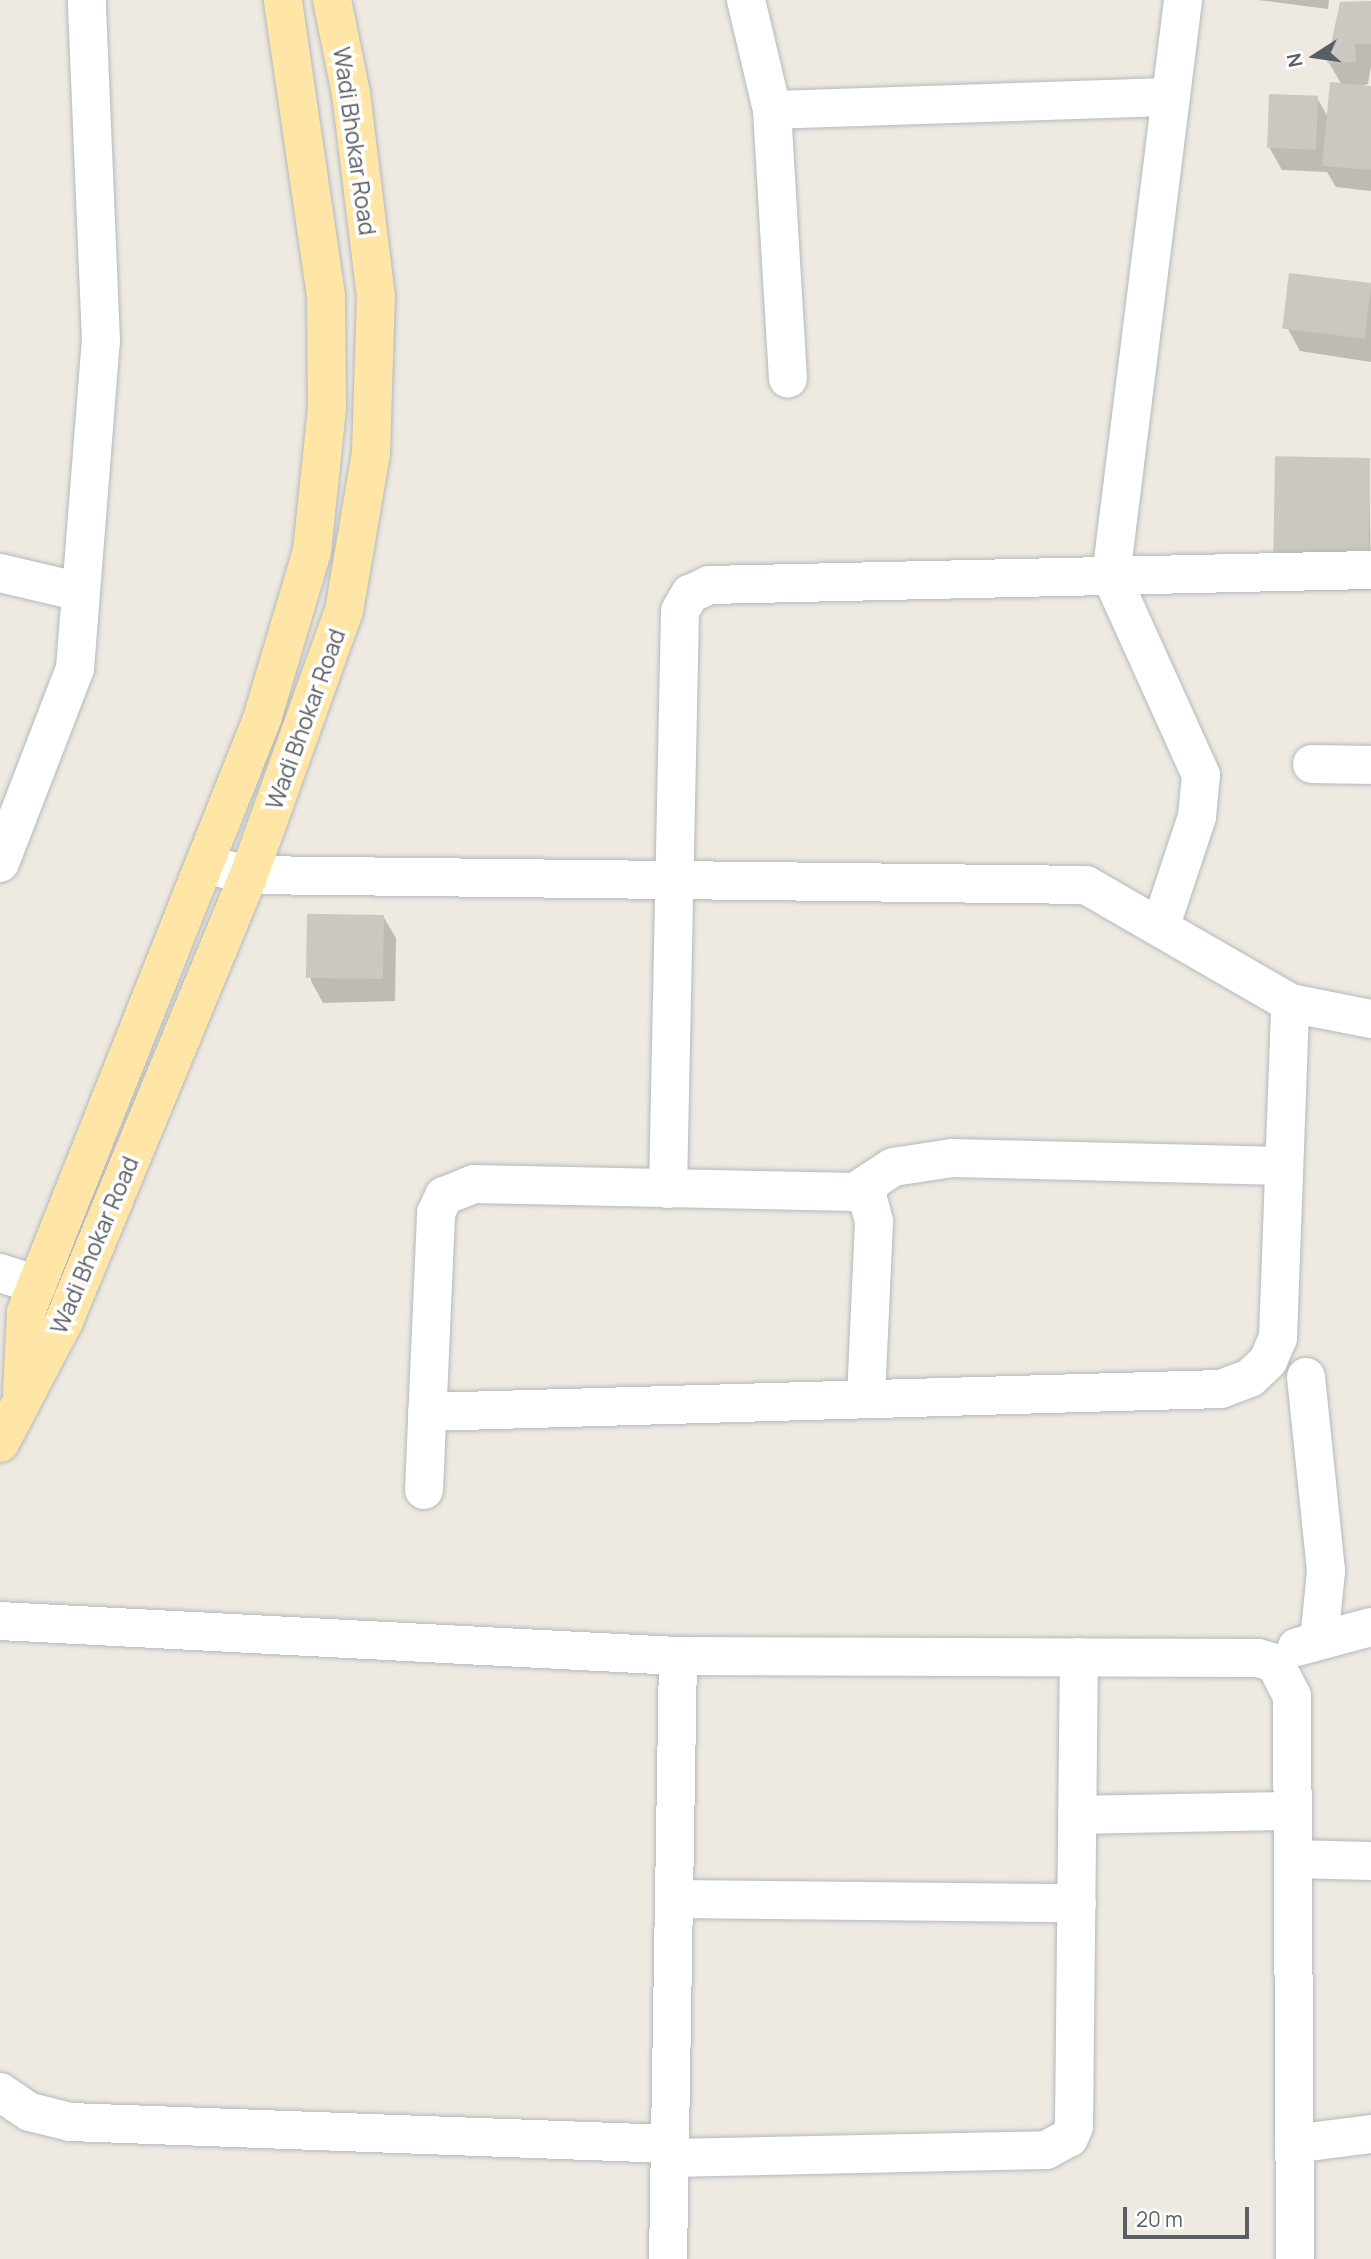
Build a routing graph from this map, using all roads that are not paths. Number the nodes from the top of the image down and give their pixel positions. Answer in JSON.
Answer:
{"nodes":[{"id":1,"x":87,"y":0,"type":"edge"},
{"id":2,"x":283,"y":0,"type":"edge"},
{"id":3,"x":332,"y":0,"type":"edge"},
{"id":4,"x":746,"y":0,"type":"edge"},
{"id":5,"x":1183,"y":0,"type":"edge"},
{"id":6,"x":1171,"y":97,"type":"junction"},
{"id":7,"x":772,"y":110,"type":"junction"},
{"id":8,"x":788,"y":379,"type":"dead end"},
{"id":9,"x":1371,"y":570,"type":"edge"},
{"id":10,"x":0,"y":573,"type":"edge"},
{"id":11,"x":1111,"y":576,"type":"junction"},
{"id":12,"x":81,"y":592,"type":"junction"},
{"id":13,"x":1312,"y":764,"type":"dead end"},
{"id":14,"x":1371,"y":765,"type":"edge"},
{"id":15,"x":0,"y":863,"type":"edge"},
{"id":16,"x":205,"y":864,"type":"junction"},
{"id":17,"x":248,"y":875,"type":"junction"},
{"id":18,"x":676,"y":879,"type":"junction"},
{"id":19,"x":1161,"y":925,"type":"junction"},
{"id":20,"x":1290,"y":1003,"type":"junction"},
{"id":21,"x":1371,"y":1019,"type":"edge"},
{"id":22,"x":1284,"y":1166,"type":"junction"},
{"id":23,"x":668,"y":1189,"type":"junction"},
{"id":24,"x":855,"y":1192,"type":"junction"},
{"id":25,"x":0,"y":1273,"type":"edge"},
{"id":26,"x":37,"y":1285,"type":"junction"},
{"id":27,"x":1306,"y":1377,"type":"dead end"},
{"id":28,"x":22,"y":1392,"type":"junction"},
{"id":29,"x":866,"y":1399,"type":"junction"},
{"id":30,"x":427,"y":1412,"type":"junction"},
{"id":31,"x":0,"y":1443,"type":"edge"},
{"id":32,"x":424,"y":1490,"type":"dead end"},
{"id":33,"x":0,"y":1621,"type":"edge"},
{"id":34,"x":1371,"y":1626,"type":"edge"},
{"id":35,"x":1319,"y":1641,"type":"junction"},
{"id":36,"x":678,"y":1656,"type":"junction"},
{"id":37,"x":1079,"y":1657,"type":"junction"},
{"id":38,"x":1258,"y":1658,"type":"junction"},
{"id":39,"x":1293,"y":1811,"type":"junction"},
{"id":40,"x":1077,"y":1815,"type":"junction"},
{"id":41,"x":1293,"y":1859,"type":"junction"},
{"id":42,"x":1371,"y":1861,"type":"edge"},
{"id":43,"x":674,"y":1899,"type":"junction"},
{"id":44,"x":1077,"y":1903,"type":"junction"},
{"id":45,"x":0,"y":2092,"type":"edge"},
{"id":46,"x":1371,"y":2134,"type":"edge"},
{"id":47,"x":1294,"y":2144,"type":"junction"},
{"id":48,"x":670,"y":2151,"type":"junction"},
{"id":49,"x":668,"y":2259,"type":"edge"},
{"id":50,"x":1295,"y":2259,"type":"edge"}],
"edges":[{"from":1,"to":12,"type":"street"},
{"from":2,"to":16,"type":"main road","name":"Wadi Bhokar Road"},
{"from":3,"to":17,"type":"main road","name":"Wadi Bhokar Road"},
{"from":4,"to":7,"type":"street"},
{"from":5,"to":6,"type":"street"},
{"from":6,"to":7,"type":"street"},
{"from":6,"to":11,"type":"street"},
{"from":7,"to":8,"type":"street"},
{"from":9,"to":11,"type":"street"},
{"from":10,"to":12,"type":"street"},
{"from":11,"to":18,"type":"street"},
{"from":11,"to":19,"type":"street"},
{"from":12,"to":15,"type":"street"},
{"from":13,"to":14,"type":"street"},
{"from":16,"to":17,"type":"street"},
{"from":16,"to":26,"type":"main road","name":"Wadi Bhokar Road"},
{"from":17,"to":18,"type":"street"},
{"from":17,"to":28,"type":"main road","name":"Wadi Bhokar Road"},
{"from":18,"to":19,"type":"street"},
{"from":18,"to":23,"type":"street"},
{"from":19,"to":20,"type":"street"},
{"from":20,"to":21,"type":"street"},
{"from":20,"to":22,"type":"street"},
{"from":22,"to":24,"type":"street"},
{"from":22,"to":29,"type":"street"},
{"from":23,"to":24,"type":"street"},
{"from":23,"to":30,"type":"street"},
{"from":24,"to":29,"type":"street"},
{"from":25,"to":26,"type":"street"},
{"from":26,"to":28,"type":"main road","name":"Wadi Bhokar Road"},
{"from":27,"to":35,"type":"street"},
{"from":28,"to":31,"type":"main road","name":"Wadi Bhokar Road"},
{"from":29,"to":30,"type":"street"},
{"from":30,"to":32,"type":"street"},
{"from":33,"to":36,"type":"street"},
{"from":34,"to":35,"type":"street"},
{"from":35,"to":38,"type":"street"},
{"from":36,"to":37,"type":"street"},
{"from":36,"to":43,"type":"street"},
{"from":37,"to":38,"type":"street"},
{"from":37,"to":40,"type":"street"},
{"from":38,"to":39,"type":"street"},
{"from":39,"to":40,"type":"street"},
{"from":39,"to":41,"type":"street"},
{"from":40,"to":44,"type":"street"},
{"from":41,"to":42,"type":"street"},
{"from":41,"to":47,"type":"street"},
{"from":43,"to":44,"type":"street"},
{"from":43,"to":48,"type":"street"},
{"from":44,"to":48,"type":"street"},
{"from":45,"to":48,"type":"street"},
{"from":46,"to":47,"type":"street"},
{"from":47,"to":50,"type":"street"},
{"from":48,"to":49,"type":"street"}]}
